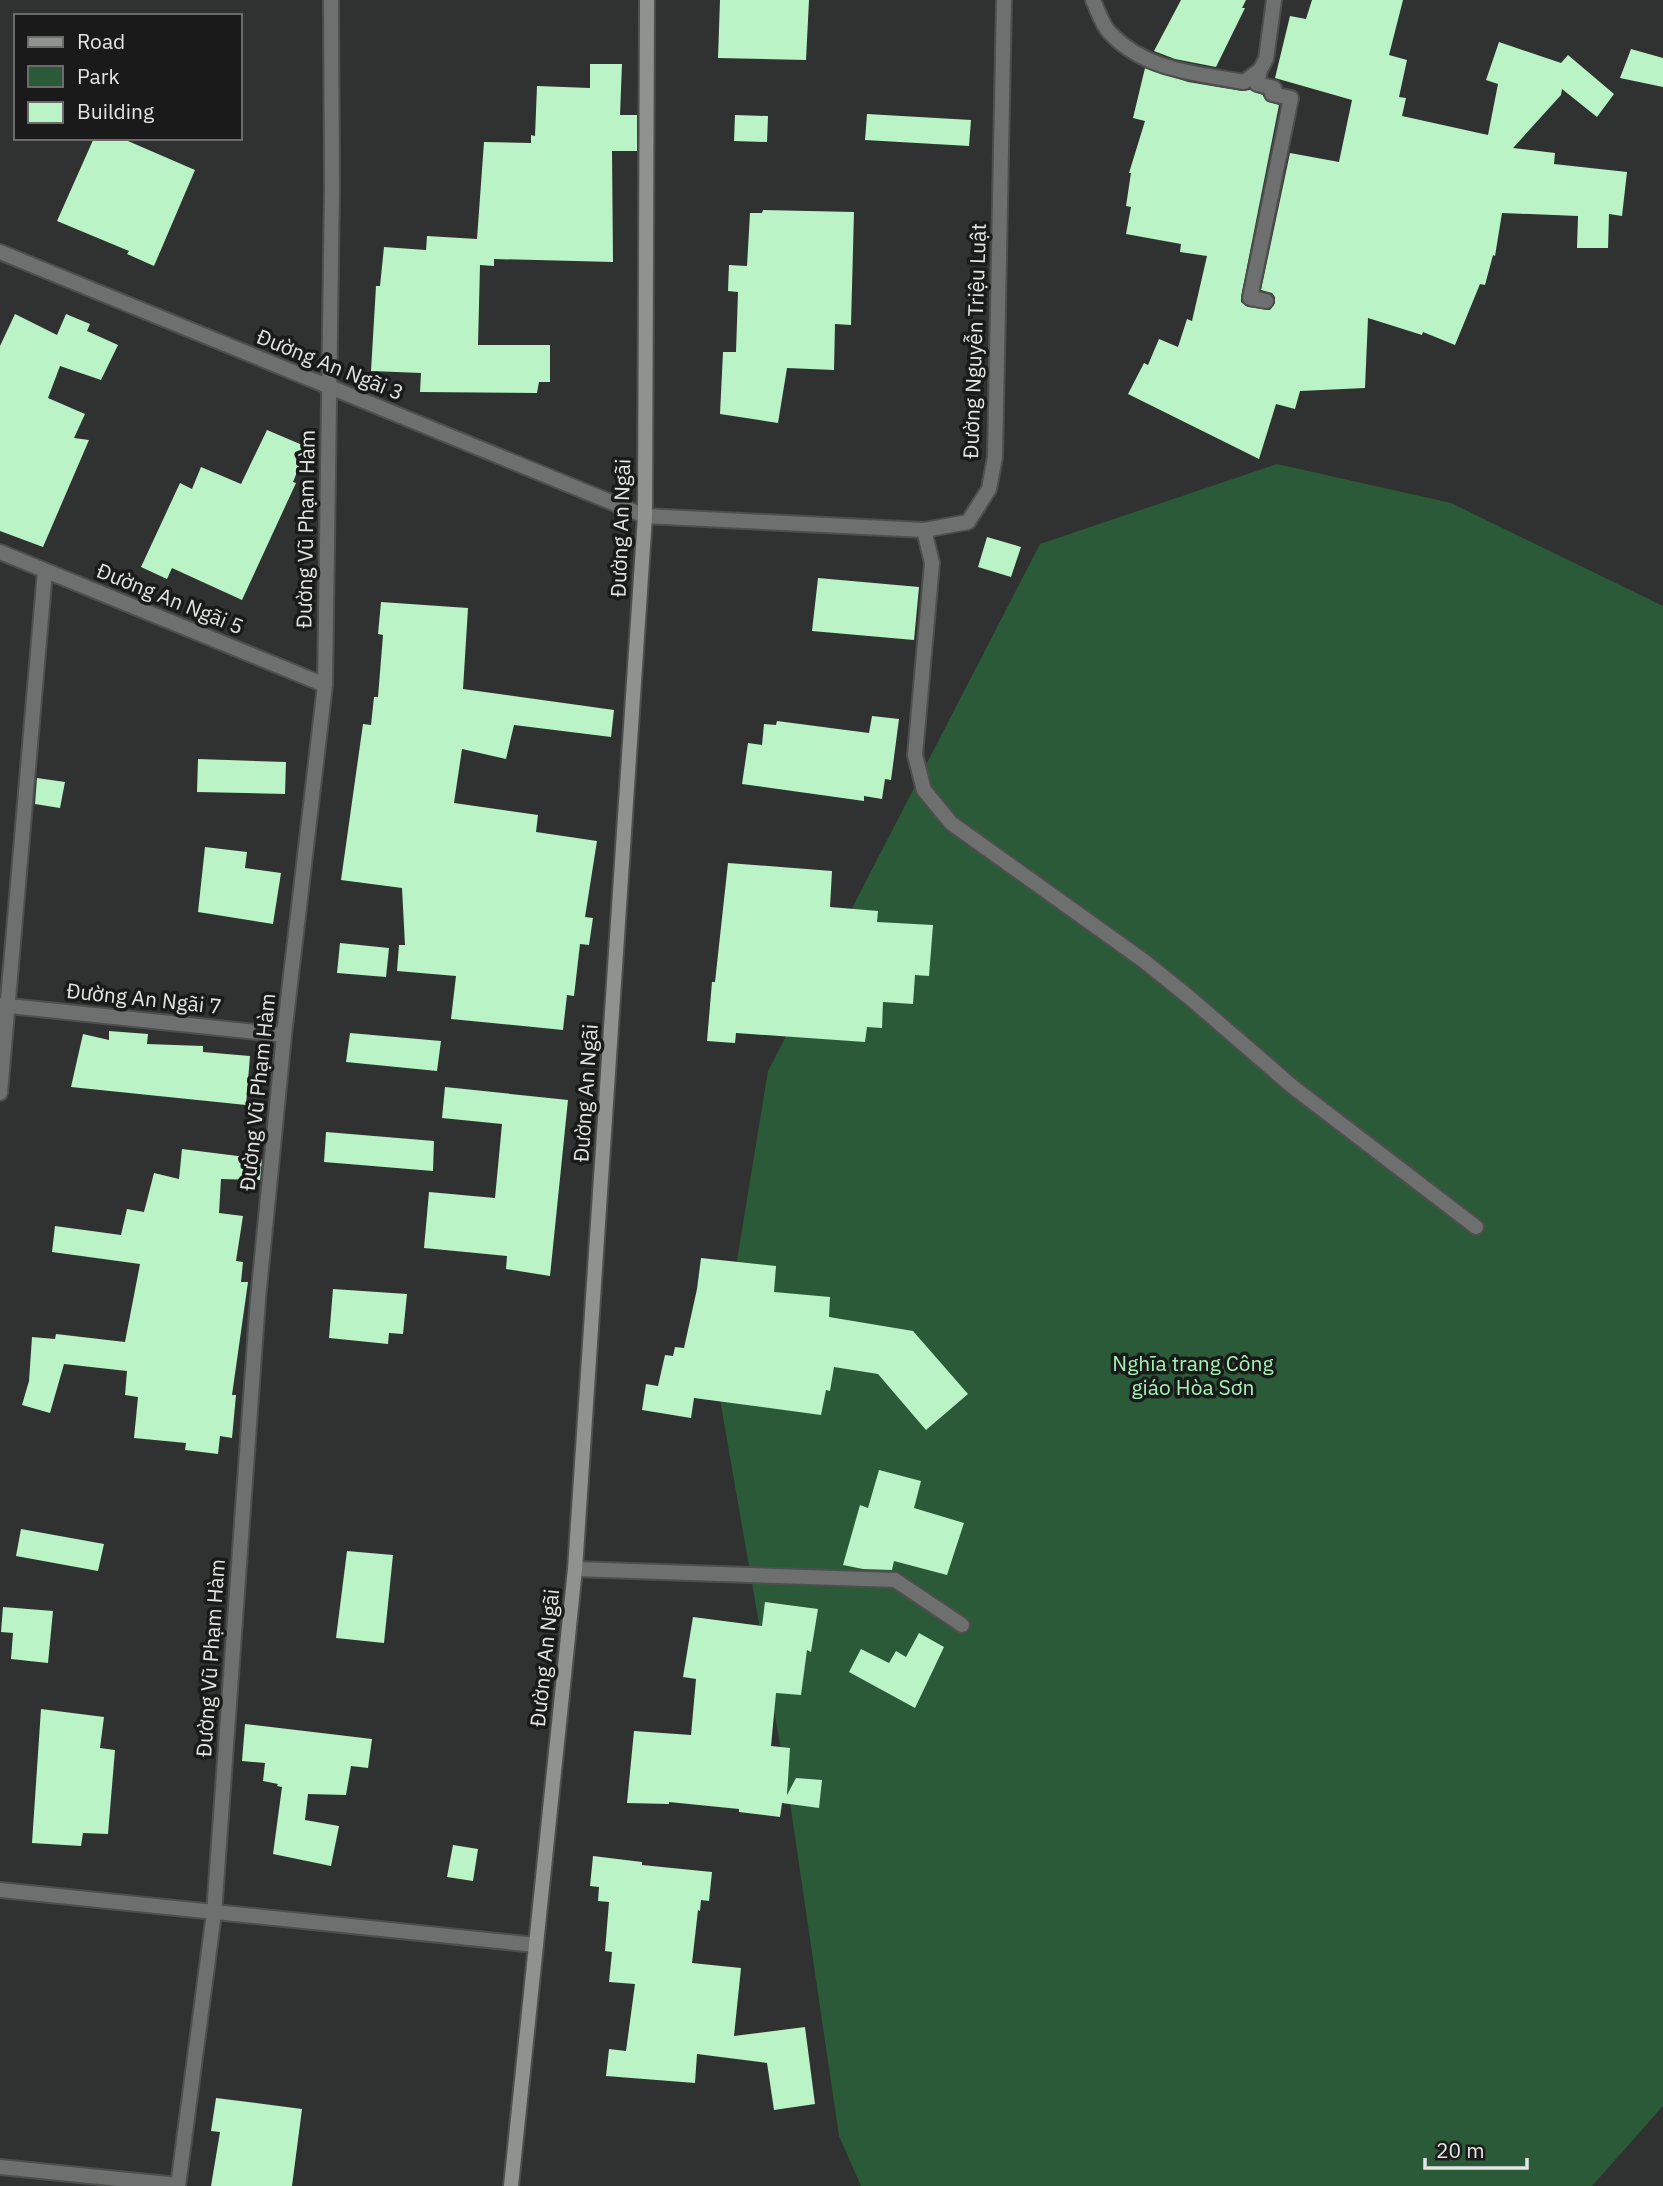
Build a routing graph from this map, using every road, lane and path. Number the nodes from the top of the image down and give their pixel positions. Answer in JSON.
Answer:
{"nodes":[{"id":1,"x":331,"y":0,"type":"edge"},
{"id":2,"x":647,"y":0,"type":"edge"},
{"id":3,"x":1004,"y":0,"type":"edge"},
{"id":4,"x":1093,"y":0,"type":"edge"},
{"id":5,"x":1274,"y":0,"type":"edge"},
{"id":6,"x":1260,"y":70,"type":"junction"},
{"id":7,"x":0,"y":252,"type":"edge"},
{"id":8,"x":1266,"y":301,"type":"dead end"},
{"id":9,"x":329,"y":388,"type":"junction"},
{"id":10,"x":645,"y":516,"type":"junction"},
{"id":11,"x":923,"y":530,"type":"junction"},
{"id":12,"x":0,"y":552,"type":"edge"},
{"id":13,"x":45,"y":571,"type":"junction"},
{"id":14,"x":325,"y":685,"type":"junction"},
{"id":15,"x":4,"y":1006,"type":"edge"},
{"id":16,"x":284,"y":1035,"type":"junction"},
{"id":17,"x":0,"y":1093,"type":"edge"},
{"id":18,"x":1476,"y":1227,"type":"dead end"},
{"id":19,"x":575,"y":1569,"type":"junction"},
{"id":20,"x":962,"y":1625,"type":"dead end"},
{"id":21,"x":0,"y":1889,"type":"edge"},
{"id":22,"x":214,"y":1913,"type":"junction"},
{"id":23,"x":536,"y":1945,"type":"junction"},
{"id":24,"x":0,"y":2167,"type":"edge"},
{"id":25,"x":178,"y":2185,"type":"edge"},
{"id":26,"x":511,"y":2186,"type":"edge"}],
"edges":[{"from":1,"to":9,"type":"street","name":"Đường Vũ Phạm Hàm"},
{"from":2,"to":10,"type":"main road","name":"Đường An Ngãi"},
{"from":3,"to":11,"type":"street","name":"Đường Nguyễn Triệu Luật"},
{"from":4,"to":6,"type":"street"},
{"from":5,"to":6,"type":"street"},
{"from":6,"to":8,"type":"street"},
{"from":7,"to":9,"type":"street","name":"Đường An Ngãi 3"},
{"from":9,"to":10,"type":"street","name":"Đường An Ngãi 3"},
{"from":9,"to":14,"type":"street","name":"Đường Vũ Phạm Hàm"},
{"from":10,"to":11,"type":"street","name":"Đường Nguyễn Triệu Luật"},
{"from":10,"to":19,"type":"main road","name":"Đường An Ngãi"},
{"from":11,"to":18,"type":"street"},
{"from":12,"to":13,"type":"street","name":"Đường An Ngãi 5"},
{"from":13,"to":14,"type":"street","name":"Đường An Ngãi 5"},
{"from":13,"to":15,"type":"street"},
{"from":14,"to":16,"type":"street","name":"Đường Vũ Phạm Hàm"},
{"from":15,"to":16,"type":"street","name":"Đường An Ngãi 7"},
{"from":15,"to":17,"type":"street"},
{"from":16,"to":22,"type":"street","name":"Đường Vũ Phạm Hàm"},
{"from":19,"to":20,"type":"street"},
{"from":19,"to":23,"type":"main road","name":"Đường An Ngãi"},
{"from":21,"to":22,"type":"street"},
{"from":22,"to":23,"type":"street"},
{"from":22,"to":25,"type":"street","name":"Đường Vũ Phạm Hàm"},
{"from":23,"to":26,"type":"main road","name":"Đường An Ngãi"},
{"from":24,"to":25,"type":"street"}]}
